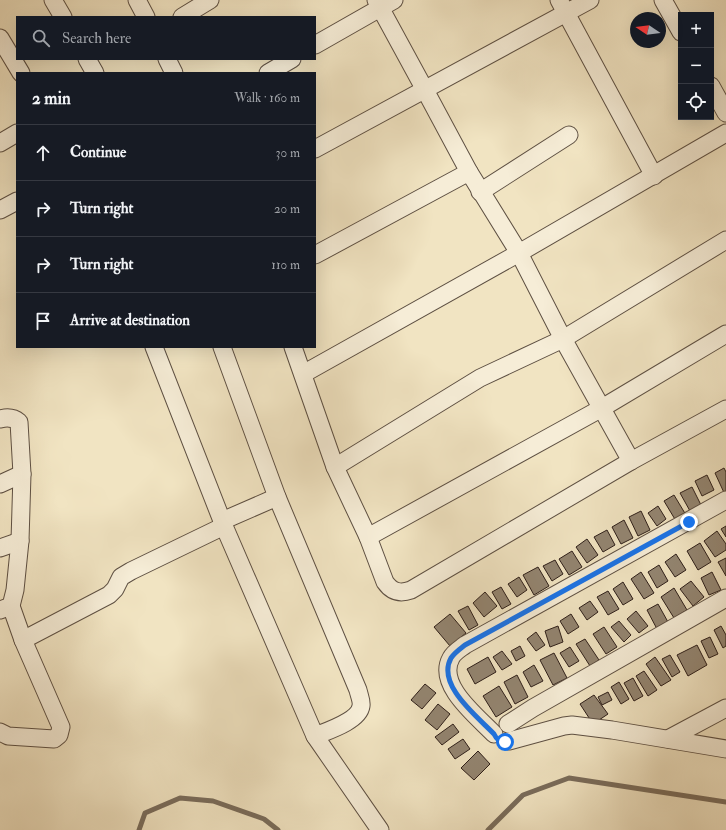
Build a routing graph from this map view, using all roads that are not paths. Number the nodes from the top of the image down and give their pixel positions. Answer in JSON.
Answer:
{"nodes":[{"id":1,"x":53,"y":0,"type":"edge"},
{"id":2,"x":138,"y":0,"type":"edge"},
{"id":3,"x":210,"y":0,"type":"edge"},
{"id":4,"x":590,"y":0,"type":"edge"},
{"id":5,"x":663,"y":0,"type":"edge"},
{"id":6,"x":383,"y":2,"type":"edge"},
{"id":7,"x":562,"y":6,"type":"edge"},
{"id":8,"x":62,"y":16,"type":"edge"},
{"id":9,"x":146,"y":16,"type":"edge"},
{"id":10,"x":184,"y":16,"type":"edge"},
{"id":11,"x":678,"y":27,"type":"edge"},
{"id":12,"x":0,"y":38,"type":"edge"},
{"id":13,"x":316,"y":44,"type":"edge"},
{"id":14,"x":88,"y":60,"type":"edge"},
{"id":15,"x":168,"y":60,"type":"edge"},
{"id":16,"x":290,"y":60,"type":"edge"},
{"id":17,"x":20,"y":72,"type":"edge"},
{"id":18,"x":94,"y":72,"type":"edge"},
{"id":19,"x":174,"y":72,"type":"edge"},
{"id":20,"x":270,"y":72,"type":"edge"},
{"id":21,"x":426,"y":90,"type":"junction"},
{"id":22,"x":714,"y":91,"type":"edge"},
{"id":23,"x":726,"y":113,"type":"edge"},
{"id":24,"x":726,"y":133,"type":"edge"},
{"id":25,"x":16,"y":134,"type":"edge"},
{"id":26,"x":569,"y":135,"type":"dead end"},
{"id":27,"x":0,"y":143,"type":"edge"},
{"id":28,"x":316,"y":148,"type":"edge"},
{"id":29,"x":468,"y":172,"type":"junction"},
{"id":30,"x":654,"y":176,"type":"junction"},
{"id":31,"x":480,"y":192,"type":"junction"},
{"id":32,"x":16,"y":202,"type":"edge"},
{"id":33,"x":0,"y":210,"type":"edge"},
{"id":34,"x":726,"y":240,"type":"edge"},
{"id":35,"x":519,"y":253,"type":"junction"},
{"id":36,"x":316,"y":255,"type":"edge"},
{"id":37,"x":726,"y":334,"type":"edge"},
{"id":38,"x":563,"y":339,"type":"junction"},
{"id":39,"x":154,"y":348,"type":"edge"},
{"id":40,"x":222,"y":348,"type":"edge"},
{"id":41,"x":293,"y":348,"type":"edge"},
{"id":42,"x":303,"y":374,"type":"junction"},
{"id":43,"x":602,"y":408,"type":"junction"},
{"id":44,"x":726,"y":409,"type":"edge"},
{"id":45,"x":0,"y":419,"type":"edge"},
{"id":46,"x":631,"y":461,"type":"junction"},
{"id":47,"x":335,"y":467,"type":"junction"},
{"id":48,"x":22,"y":474,"type":"junction"},
{"id":49,"x":0,"y":484,"type":"edge"},
{"id":50,"x":277,"y":497,"type":"junction"},
{"id":51,"x":726,"y":500,"type":"edge"},
{"id":52,"x":223,"y":523,"type":"junction"},
{"id":53,"x":368,"y":537,"type":"junction"},
{"id":54,"x":20,"y":541,"type":"junction"},
{"id":55,"x":0,"y":548,"type":"edge"},
{"id":56,"x":726,"y":598,"type":"edge"},
{"id":57,"x":5,"y":608,"type":"edge"},
{"id":58,"x":23,"y":640,"type":"junction"},
{"id":59,"x":726,"y":708,"type":"edge"},
{"id":60,"x":0,"y":732,"type":"edge"},
{"id":61,"x":504,"y":733,"type":"junction"},
{"id":62,"x":315,"y":736,"type":"junction"},
{"id":63,"x":668,"y":739,"type":"junction"},
{"id":64,"x":726,"y":748,"type":"edge"},
{"id":65,"x":380,"y":830,"type":"edge"}],
"edges":[{"from":1,"to":8,"type":"street"},
{"from":2,"to":9,"type":"street"},
{"from":3,"to":10,"type":"street"},
{"from":4,"to":7,"type":"street"},
{"from":5,"to":11,"type":"street"},
{"from":6,"to":13,"type":"street"},
{"from":6,"to":21,"type":"street"},
{"from":7,"to":21,"type":"street"},
{"from":7,"to":30,"type":"street"},
{"from":12,"to":17,"type":"street"},
{"from":14,"to":18,"type":"street"},
{"from":15,"to":19,"type":"street"},
{"from":16,"to":20,"type":"street"},
{"from":21,"to":28,"type":"street"},
{"from":21,"to":29,"type":"street"},
{"from":22,"to":23,"type":"street"},
{"from":24,"to":30,"type":"street"},
{"from":25,"to":27,"type":"street"},
{"from":26,"to":31,"type":"street"},
{"from":29,"to":31,"type":"street"},
{"from":29,"to":36,"type":"street"},
{"from":30,"to":35,"type":"street"},
{"from":31,"to":35,"type":"street"},
{"from":32,"to":33,"type":"street"},
{"from":34,"to":38,"type":"street"},
{"from":35,"to":38,"type":"street"},
{"from":35,"to":42,"type":"street"},
{"from":37,"to":43,"type":"street"},
{"from":38,"to":43,"type":"street"},
{"from":38,"to":47,"type":"street"},
{"from":39,"to":52,"type":"street"},
{"from":40,"to":50,"type":"street"},
{"from":41,"to":42,"type":"street"},
{"from":42,"to":47,"type":"street"},
{"from":43,"to":46,"type":"street"},
{"from":43,"to":53,"type":"street"},
{"from":44,"to":46,"type":"street"},
{"from":45,"to":48,"type":"street"},
{"from":46,"to":53,"type":"street"},
{"from":47,"to":53,"type":"street"},
{"from":48,"to":49,"type":"street"},
{"from":48,"to":54,"type":"street"},
{"from":50,"to":52,"type":"street"},
{"from":50,"to":62,"type":"street"},
{"from":51,"to":61,"type":"street"},
{"from":52,"to":58,"type":"street"},
{"from":52,"to":62,"type":"street"},
{"from":54,"to":55,"type":"street"},
{"from":54,"to":57,"type":"street"},
{"from":56,"to":61,"type":"street"},
{"from":57,"to":58,"type":"street"},
{"from":58,"to":60,"type":"street"},
{"from":59,"to":63,"type":"street"},
{"from":61,"to":63,"type":"street"},
{"from":62,"to":65,"type":"street"},
{"from":63,"to":64,"type":"street"}]}
